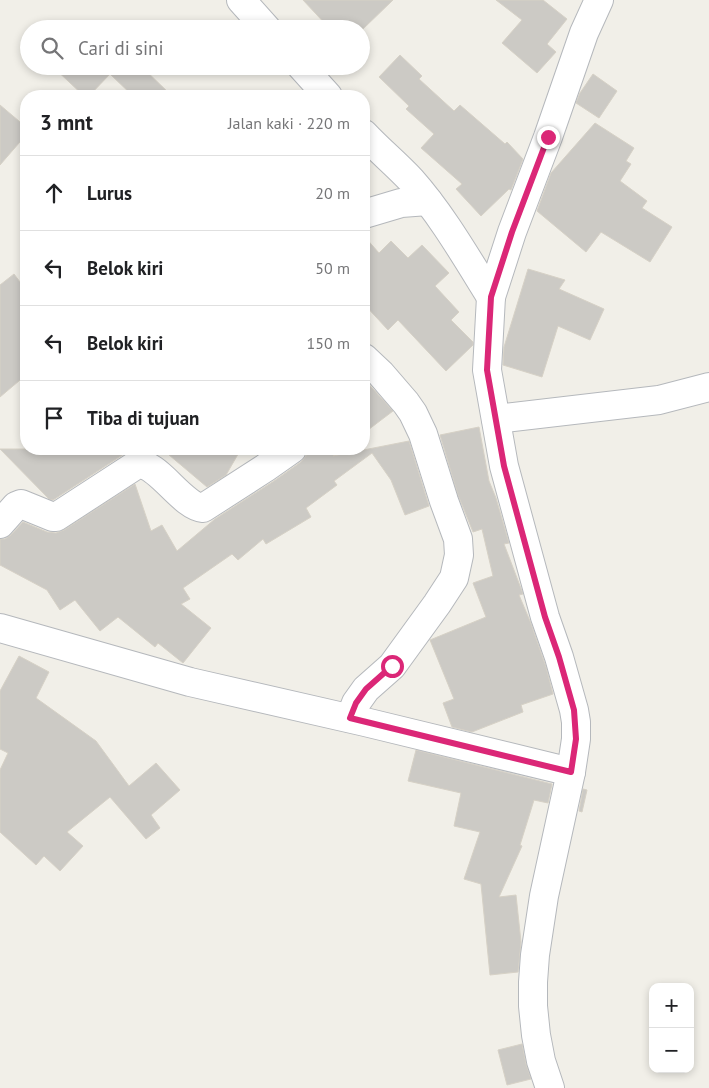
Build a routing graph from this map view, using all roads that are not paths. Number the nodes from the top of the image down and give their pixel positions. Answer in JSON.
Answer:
{"nodes":[{"id":1,"x":241,"y":0,"type":"edge"},
{"id":2,"x":599,"y":0,"type":"edge"},
{"id":3,"x":259,"y":20,"type":"edge"},
{"id":4,"x":309,"y":75,"type":"edge"},
{"id":5,"x":323,"y":90,"type":"edge"},
{"id":6,"x":370,"y":140,"type":"edge"},
{"id":7,"x":428,"y":201,"type":"junction"},
{"id":8,"x":370,"y":212,"type":"edge"},
{"id":9,"x":491,"y":297,"type":"junction"},
{"id":10,"x":370,"y":364,"type":"edge"},
{"id":11,"x":709,"y":387,"type":"edge"},
{"id":12,"x":494,"y":410,"type":"junction"},
{"id":13,"x":283,"y":455,"type":"edge"},
{"id":14,"x":0,"y":524,"type":"edge"},
{"id":15,"x":1,"y":630,"type":"edge"},
{"id":16,"x":357,"y":720,"type":"junction"},
{"id":17,"x":571,"y":772,"type":"junction"},
{"id":18,"x":550,"y":1088,"type":"edge"}],
"edges":[{"from":1,"to":3,"type":"street"},
{"from":2,"to":9,"type":"street"},
{"from":4,"to":5,"type":"street"},
{"from":6,"to":7,"type":"street"},
{"from":7,"to":8,"type":"street"},
{"from":7,"to":9,"type":"street"},
{"from":9,"to":12,"type":"street"},
{"from":10,"to":16,"type":"street"},
{"from":11,"to":12,"type":"street"},
{"from":12,"to":17,"type":"street"},
{"from":13,"to":14,"type":"street"},
{"from":15,"to":16,"type":"street"},
{"from":16,"to":17,"type":"street"},
{"from":17,"to":18,"type":"street"}]}
